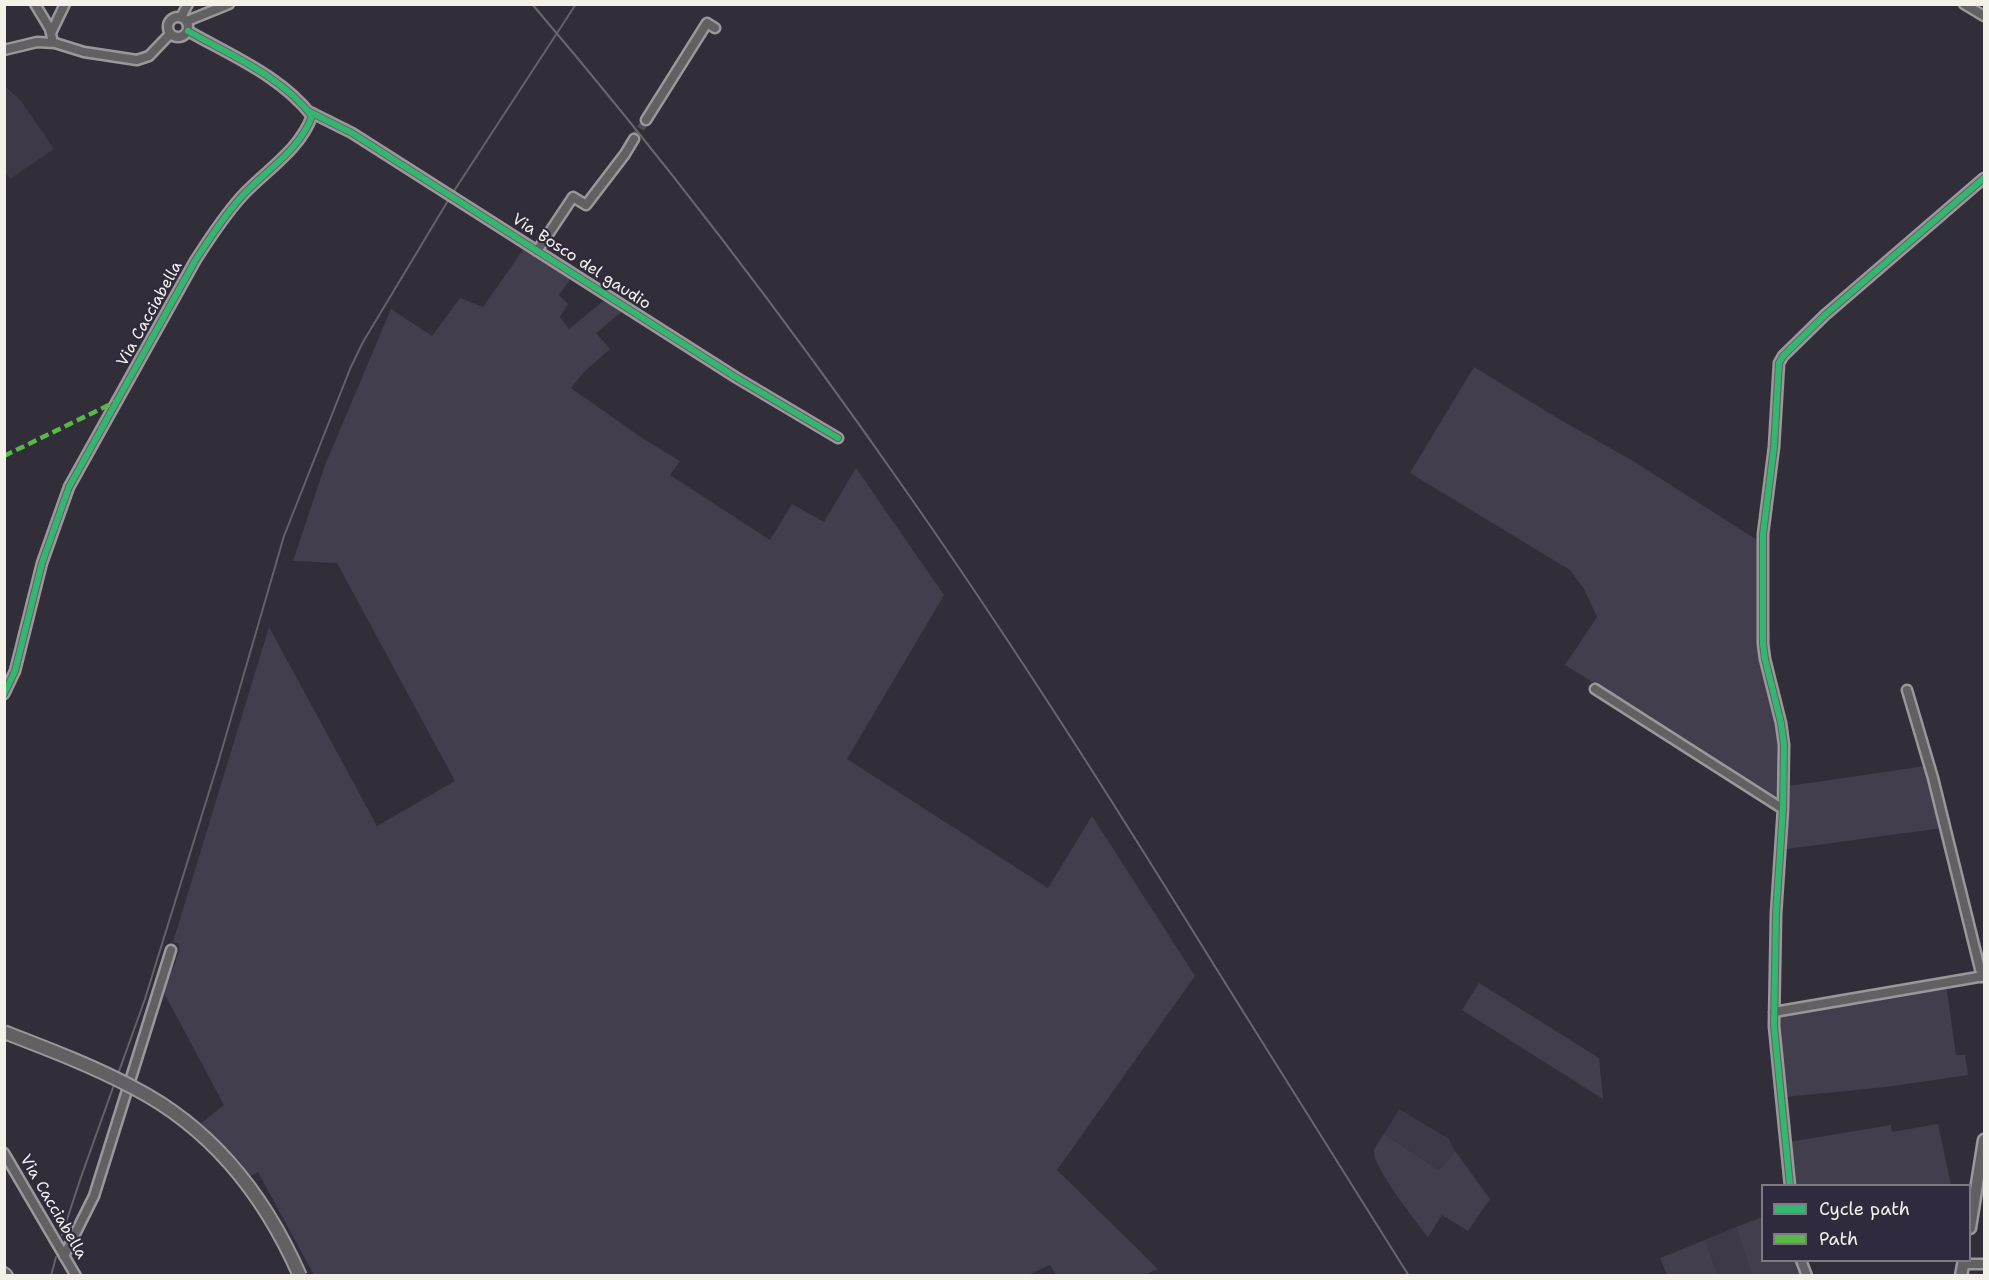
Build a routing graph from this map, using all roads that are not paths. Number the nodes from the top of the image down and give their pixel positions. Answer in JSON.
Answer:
{"nodes":[{"id":1,"x":35,"y":4,"type":"edge"},
{"id":2,"x":66,"y":4,"type":"edge"},
{"id":3,"x":188,"y":4,"type":"edge"},
{"id":4,"x":229,"y":4,"type":"edge"},
{"id":5,"x":1964,"y":4,"type":"edge"},
{"id":6,"x":1984,"y":16,"type":"edge"},
{"id":7,"x":184,"y":19,"type":"junction"},
{"id":8,"x":714,"y":28,"type":"dead end"},
{"id":9,"x":188,"y":31,"type":"junction"},
{"id":10,"x":51,"y":33,"type":"junction"},
{"id":11,"x":170,"y":34,"type":"junction"},
{"id":12,"x":53,"y":43,"type":"junction"},
{"id":13,"x":4,"y":50,"type":"edge"},
{"id":14,"x":308,"y":111,"type":"junction"},
{"id":15,"x":646,"y":120,"type":"tunnel mouth"},
{"id":16,"x":634,"y":139,"type":"tunnel mouth"},
{"id":17,"x":1984,"y":178,"type":"edge"},
{"id":18,"x":537,"y":251,"type":"junction"},
{"id":19,"x":838,"y":438,"type":"dead end"},
{"id":20,"x":1596,"y":689,"type":"dead end"},
{"id":21,"x":1907,"y":690,"type":"dead end"},
{"id":22,"x":4,"y":694,"type":"edge"},
{"id":23,"x":1783,"y":809,"type":"junction"},
{"id":24,"x":171,"y":950,"type":"dead end"},
{"id":25,"x":1983,"y":976,"type":"edge"},
{"id":26,"x":1774,"y":1012,"type":"junction"},
{"id":27,"x":4,"y":1032,"type":"edge"},
{"id":28,"x":1984,"y":1140,"type":"edge"},
{"id":29,"x":4,"y":1153,"type":"edge"},
{"id":30,"x":1790,"y":1184,"type":"edge"},
{"id":31,"x":1971,"y":1215,"type":"edge"},
{"id":32,"x":64,"y":1256,"type":"junction"},
{"id":33,"x":1984,"y":1264,"type":"edge"},
{"id":34,"x":1963,"y":1267,"type":"edge"},
{"id":35,"x":76,"y":1275,"type":"edge"},
{"id":36,"x":300,"y":1275,"type":"edge"}],
"edges":[{"from":1,"to":10,"type":"street"},
{"from":2,"to":10,"type":"street"},
{"from":3,"to":7,"type":"street"},
{"from":4,"to":7,"type":"street"},
{"from":5,"to":6,"type":"street"},
{"from":7,"to":9,"type":"street"},
{"from":7,"to":11,"type":"street"},
{"from":8,"to":15,"type":"street"},
{"from":9,"to":11,"type":"street"},
{"from":9,"to":14,"type":"street"},
{"from":10,"to":12,"type":"street"},
{"from":11,"to":12,"type":"street"},
{"from":12,"to":13,"type":"street"},
{"from":14,"to":18,"type":"street","name":"Via Bosco del gaudio"},
{"from":14,"to":22,"type":"street","name":"Via Cacciabella"},
{"from":16,"to":18,"type":"street"},
{"from":17,"to":23,"type":"street"},
{"from":18,"to":19,"type":"street","name":"Via Bosco del gaudio"},
{"from":20,"to":23,"type":"street"},
{"from":21,"to":25,"type":"street"},
{"from":23,"to":26,"type":"street"},
{"from":24,"to":32,"type":"street"},
{"from":25,"to":26,"type":"street"},
{"from":26,"to":30,"type":"street"},
{"from":27,"to":36,"type":"highway","bridge":true},
{"from":28,"to":31,"type":"main road"},
{"from":29,"to":32,"type":"street","name":"Via Cacciabella"},
{"from":32,"to":35,"type":"street","name":"Via Cacciabella"},
{"from":33,"to":34,"type":"street"}]}
